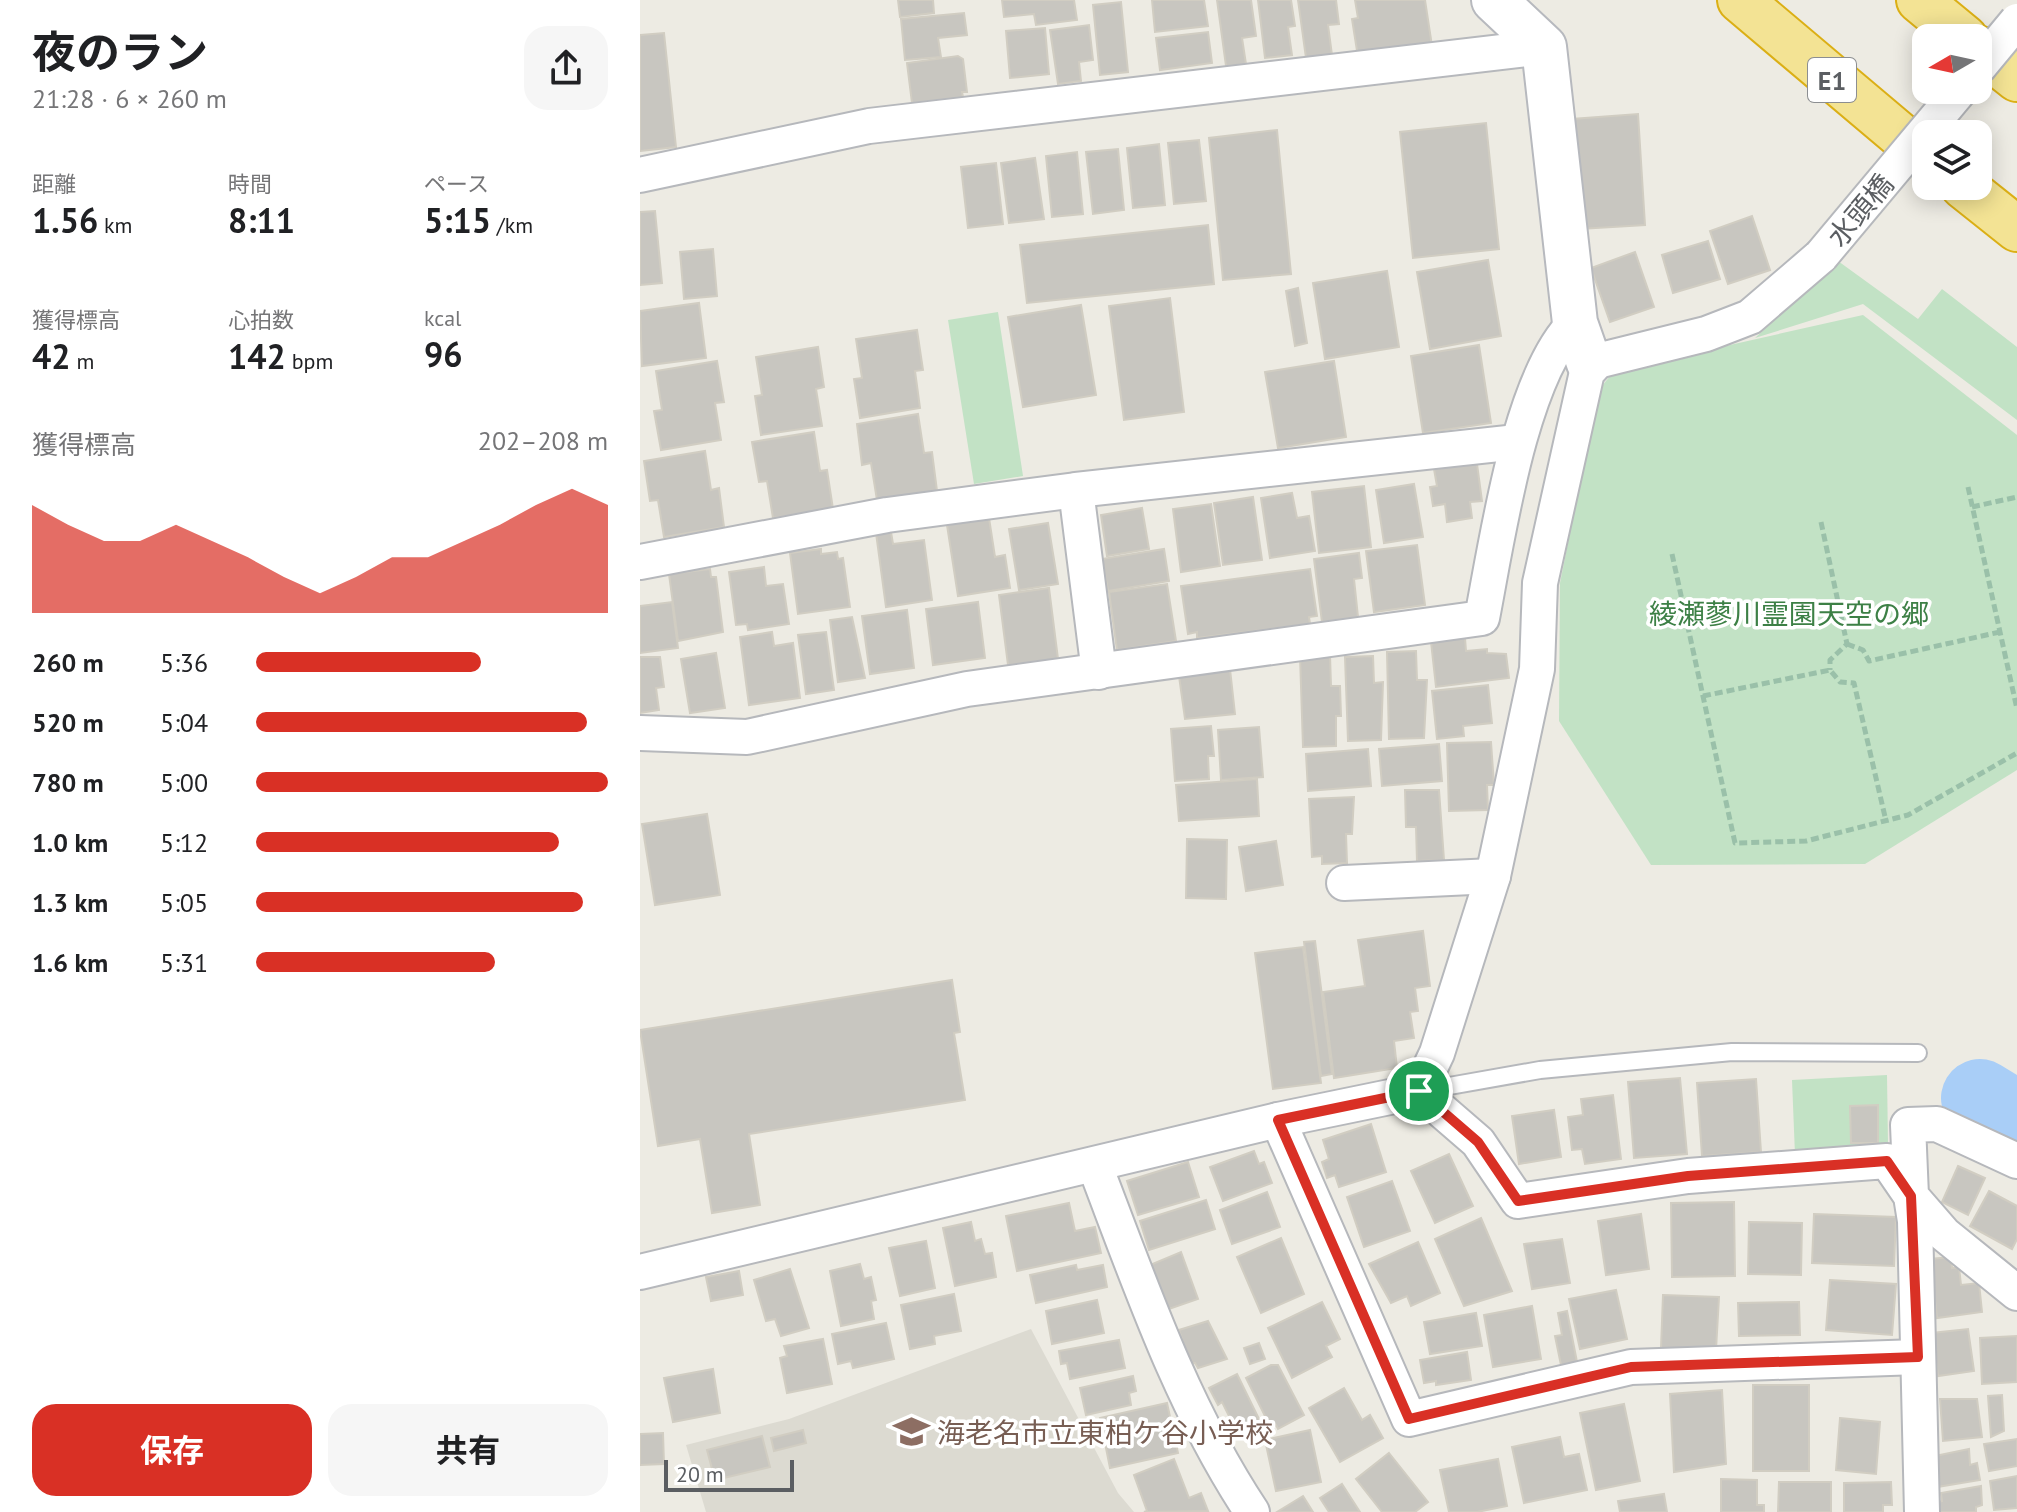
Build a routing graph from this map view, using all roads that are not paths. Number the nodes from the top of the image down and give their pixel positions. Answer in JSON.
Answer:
{"nodes":[{"id":1,"x":1494,"y":0,"type":"edge"},
{"id":2,"x":1740,"y":0,"type":"edge"},
{"id":3,"x":1919,"y":0,"type":"edge"},
{"id":4,"x":2017,"y":21,"type":"edge"},
{"id":5,"x":1948,"y":24,"type":"edge"},
{"id":6,"x":1544,"y":47,"type":"junction"},
{"id":7,"x":1992,"y":51,"type":"edge"},
{"id":8,"x":1992,"y":59,"type":"edge"},
{"id":9,"x":2017,"y":79,"type":"edge"},
{"id":10,"x":1948,"y":104,"type":"edge"},
{"id":11,"x":1912,"y":145,"type":"edge"},
{"id":12,"x":640,"y":175,"type":"edge"},
{"id":13,"x":1981,"y":200,"type":"edge"},
{"id":14,"x":2017,"y":229,"type":"edge"},
{"id":15,"x":1575,"y":323,"type":"junction"},
{"id":16,"x":1589,"y":363,"type":"junction"},
{"id":17,"x":1517,"y":442,"type":"junction"},
{"id":18,"x":1076,"y":490,"type":"junction"},
{"id":19,"x":640,"y":562,"type":"edge"},
{"id":20,"x":1099,"y":672,"type":"junction"},
{"id":21,"x":640,"y":733,"type":"edge"},
{"id":22,"x":1493,"y":876,"type":"junction"},
{"id":23,"x":1344,"y":883,"type":"dead end"},
{"id":24,"x":1918,"y":1053,"type":"dead end"},
{"id":25,"x":1419,"y":1091,"type":"junction"},
{"id":26,"x":1278,"y":1120,"type":"junction"},
{"id":27,"x":2017,"y":1161,"type":"edge"},
{"id":28,"x":1095,"y":1166,"type":"junction"},
{"id":29,"x":1911,"y":1196,"type":"junction"},
{"id":30,"x":640,"y":1272,"type":"edge"},
{"id":31,"x":2017,"y":1293,"type":"edge"},
{"id":32,"x":1918,"y":1357,"type":"junction"},
{"id":33,"x":1252,"y":1512,"type":"edge"},
{"id":34,"x":1922,"y":1512,"type":"edge"}],
"edges":[{"from":1,"to":6,"type":"street"},
{"from":2,"to":11,"type":"highway","number":"E1"},
{"from":3,"to":5,"type":"highway"},
{"from":4,"to":7,"type":"street","bridge":true},
{"from":6,"to":12,"type":"street"},
{"from":6,"to":15,"type":"street"},
{"from":8,"to":9,"type":"highway"},
{"from":10,"to":16,"type":"street","name":"水頭橋","bridge":true},
{"from":13,"to":14,"type":"highway"},
{"from":15,"to":16,"type":"street"},
{"from":15,"to":17,"type":"street"},
{"from":16,"to":22,"type":"street"},
{"from":17,"to":18,"type":"street"},
{"from":17,"to":20,"type":"street"},
{"from":18,"to":19,"type":"street"},
{"from":18,"to":20,"type":"street"},
{"from":20,"to":21,"type":"street"},
{"from":22,"to":23,"type":"street"},
{"from":22,"to":25,"type":"street"},
{"from":24,"to":25,"type":"lane"},
{"from":25,"to":26,"type":"street"},
{"from":25,"to":29,"type":"street"},
{"from":26,"to":28,"type":"street"},
{"from":26,"to":32,"type":"street"},
{"from":27,"to":29,"type":"street"},
{"from":28,"to":30,"type":"street"},
{"from":28,"to":33,"type":"street"},
{"from":29,"to":31,"type":"street"},
{"from":29,"to":32,"type":"street"},
{"from":32,"to":34,"type":"street"}]}
